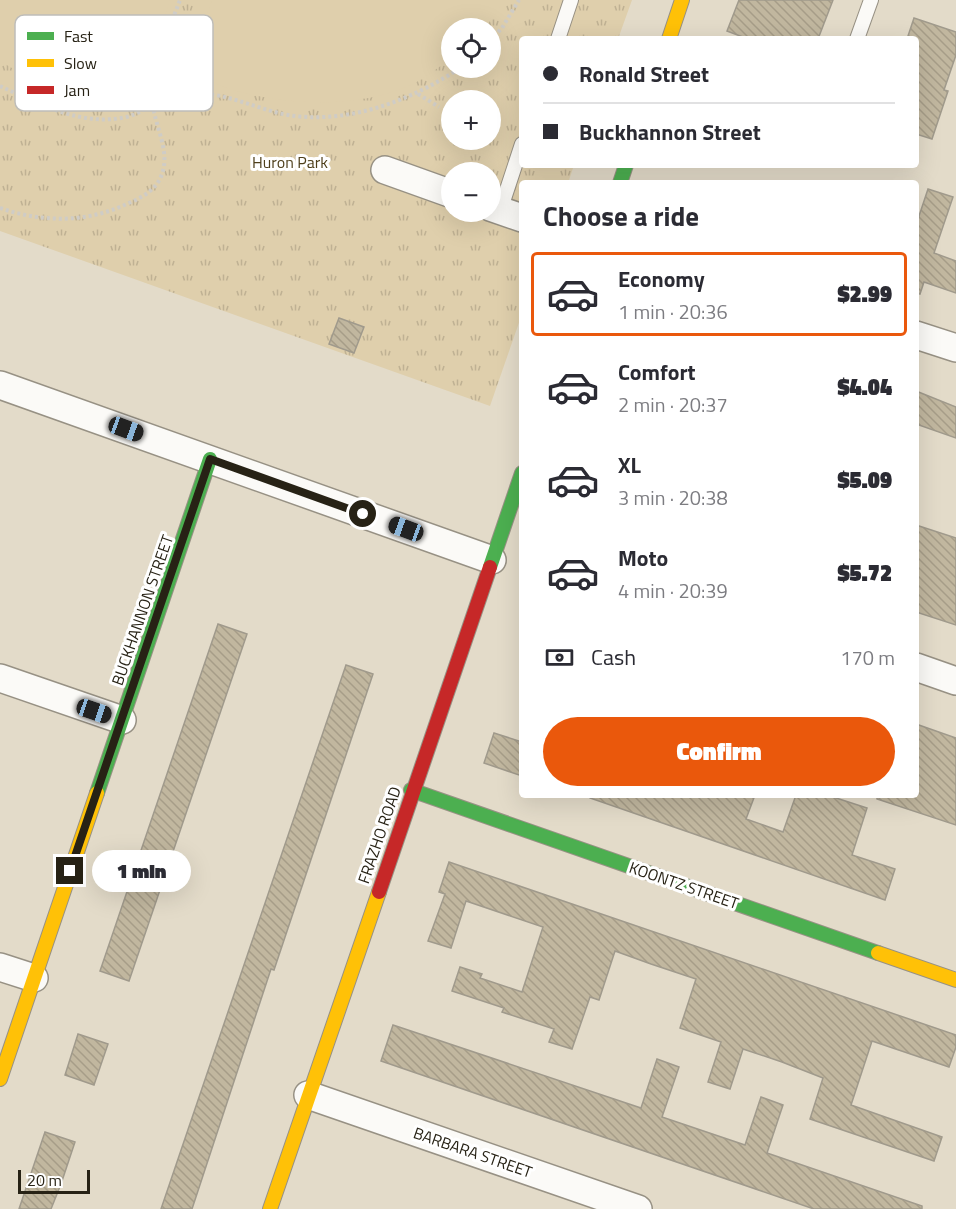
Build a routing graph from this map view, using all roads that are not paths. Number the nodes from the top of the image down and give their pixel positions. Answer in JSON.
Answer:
{"nodes":[{"id":1,"x":571,"y":0,"type":"edge"},
{"id":2,"x":682,"y":0,"type":"edge"},
{"id":3,"x":871,"y":0,"type":"edge"},
{"id":4,"x":559,"y":36,"type":"edge"},
{"id":5,"x":673,"y":36,"type":"edge"},
{"id":6,"x":858,"y":36,"type":"edge"},
{"id":7,"x":519,"y":155,"type":"edge"},
{"id":8,"x":385,"y":170,"type":"dead end"},
{"id":9,"x":441,"y":190,"type":"edge"},
{"id":10,"x":504,"y":212,"type":"edge"},
{"id":11,"x":919,"y":336,"type":"edge"},
{"id":12,"x":956,"y":348,"type":"edge"},
{"id":13,"x":0,"y":385,"type":"edge"},
{"id":14,"x":210,"y":459,"type":"junction"},
{"id":15,"x":519,"y":491,"type":"edge"},
{"id":16,"x":513,"y":528,"type":"edge"},
{"id":17,"x":492,"y":560,"type":"junction"},
{"id":18,"x":919,"y":668,"type":"edge"},
{"id":19,"x":0,"y":678,"type":"edge"},
{"id":20,"x":956,"y":681,"type":"edge"},
{"id":21,"x":122,"y":720,"type":"junction"},
{"id":22,"x":411,"y":790,"type":"junction"},
{"id":23,"x":0,"y":967,"type":"edge"},
{"id":24,"x":34,"y":978,"type":"junction"},
{"id":25,"x":956,"y":980,"type":"edge"},
{"id":26,"x":0,"y":1078,"type":"edge"},
{"id":27,"x":308,"y":1095,"type":"junction"},
{"id":28,"x":270,"y":1209,"type":"edge"},
{"id":29,"x":638,"y":1209,"type":"edge"}],
"edges":[{"from":1,"to":4,"type":"lane"},
{"from":2,"to":5,"type":"street"},
{"from":3,"to":6,"type":"lane"},
{"from":7,"to":10,"type":"lane"},
{"from":8,"to":9,"type":"street"},
{"from":11,"to":12,"type":"street"},
{"from":13,"to":14,"type":"street"},
{"from":14,"to":17,"type":"street"},
{"from":14,"to":21,"type":"street","name":"BUCKHANNON STREET"},
{"from":15,"to":16,"type":"street","name":"FRAZHO ROAD"},
{"from":16,"to":17,"type":"street","name":"FRAZHO ROAD"},
{"from":17,"to":22,"type":"street","name":"FRAZHO ROAD"},
{"from":18,"to":20,"type":"street"},
{"from":19,"to":21,"type":"street"},
{"from":21,"to":24,"type":"street","name":"BUCKHANNON STREET"},
{"from":22,"to":25,"type":"street","name":"KOONTZ STREET"},
{"from":22,"to":27,"type":"street","name":"FRAZHO ROAD"},
{"from":23,"to":24,"type":"street"},
{"from":24,"to":26,"type":"street","name":"BUCKHANNON STREET"},
{"from":27,"to":28,"type":"street","name":"FRAZHO ROAD"},
{"from":27,"to":29,"type":"street","name":"BARBARA STREET"}]}
